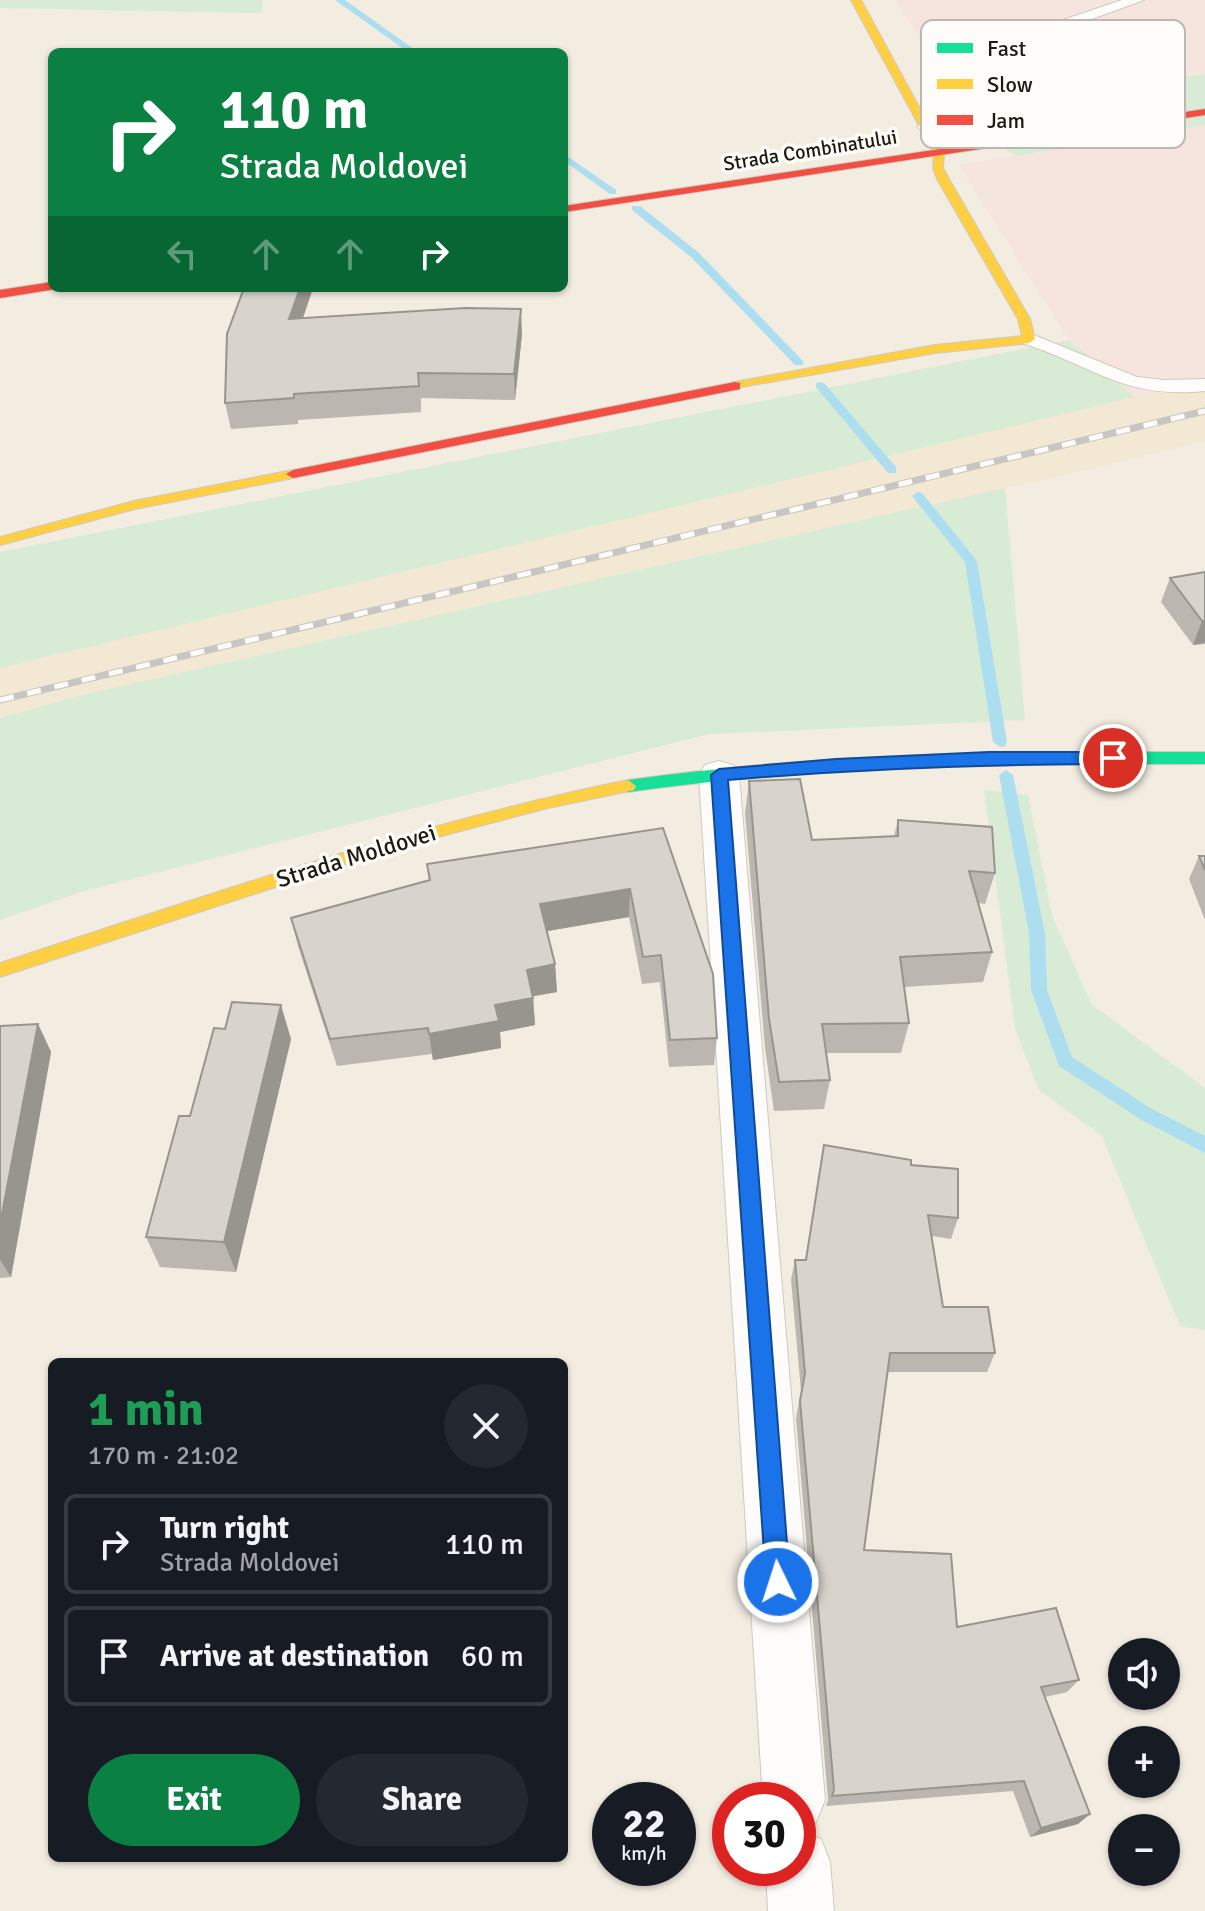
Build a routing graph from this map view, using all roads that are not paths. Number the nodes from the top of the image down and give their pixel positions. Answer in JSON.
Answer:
{"nodes":[{"id":1,"x":856,"y":0,"type":"edge"},
{"id":2,"x":1137,"y":0,"type":"edge"},
{"id":3,"x":1077,"y":20,"type":"edge"},
{"id":4,"x":1205,"y":112,"type":"edge"},
{"id":5,"x":1185,"y":115,"type":"edge"},
{"id":6,"x":921,"y":119,"type":"edge"},
{"id":7,"x":936,"y":148,"type":"edge"},
{"id":8,"x":971,"y":148,"type":"edge"},
{"id":9,"x":939,"y":153,"type":"junction"},
{"id":10,"x":568,"y":208,"type":"edge"},
{"id":11,"x":48,"y":287,"type":"edge"},
{"id":12,"x":0,"y":294,"type":"edge"},
{"id":13,"x":1029,"y":339,"type":"junction"},
{"id":14,"x":1205,"y":385,"type":"edge"},
{"id":15,"x":0,"y":541,"type":"edge"},
{"id":16,"x":1205,"y":758,"type":"edge"},
{"id":17,"x":719,"y":775,"type":"junction"},
{"id":18,"x":0,"y":968,"type":"edge"},
{"id":19,"x":793,"y":1782,"type":"edge"},
{"id":20,"x":799,"y":1886,"type":"edge"},
{"id":21,"x":801,"y":1911,"type":"edge"}],
"edges":[{"from":1,"to":6,"type":"street"},
{"from":2,"to":3,"type":"lane"},
{"from":4,"to":5,"type":"street","name":"Strada Combinatului"},
{"from":7,"to":9,"type":"street"},
{"from":8,"to":9,"type":"street","name":"Strada Combinatului"},
{"from":9,"to":10,"type":"street","name":"Strada Combinatului"},
{"from":9,"to":13,"type":"street"},
{"from":11,"to":12,"type":"street"},
{"from":13,"to":14,"type":"lane"},
{"from":13,"to":15,"type":"street"},
{"from":16,"to":17,"type":"street","name":"Strada Moldovei"},
{"from":17,"to":18,"type":"street","name":"Strada Moldovei"},
{"from":17,"to":19,"type":"street"},
{"from":20,"to":21,"type":"street"}]}
